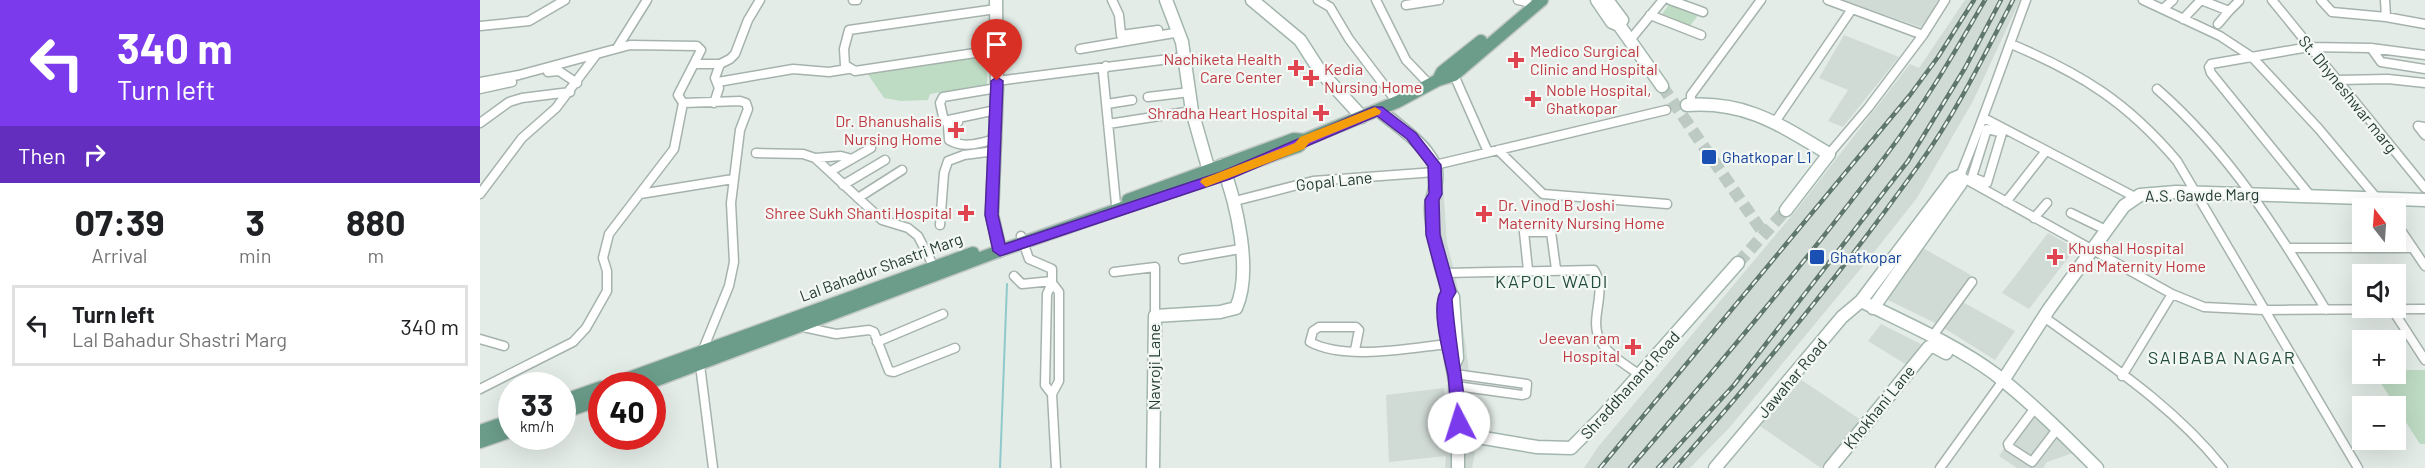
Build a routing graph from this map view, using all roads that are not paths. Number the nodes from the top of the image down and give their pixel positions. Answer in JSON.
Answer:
{"nodes":[{"id":1,"x":565,"y":0,"type":"edge"},
{"id":2,"x":647,"y":0,"type":"edge"},
{"id":3,"x":760,"y":0,"type":"edge"},
{"id":4,"x":1112,"y":0,"type":"edge"},
{"id":5,"x":1166,"y":0,"type":"edge"},
{"id":6,"x":1252,"y":0,"type":"edge"},
{"id":7,"x":1318,"y":0,"type":"edge"},
{"id":8,"x":1376,"y":0,"type":"edge"},
{"id":9,"x":1439,"y":0,"type":"edge"},
{"id":10,"x":1542,"y":0,"type":"edge"},
{"id":11,"x":1597,"y":0,"type":"edge"},
{"id":12,"x":1607,"y":0,"type":"edge"},
{"id":13,"x":1663,"y":0,"type":"edge"},
{"id":14,"x":1670,"y":0,"type":"edge"},
{"id":15,"x":1761,"y":0,"type":"edge"},
{"id":16,"x":1828,"y":0,"type":"edge"},
{"id":17,"x":1945,"y":0,"type":"edge"},
{"id":18,"x":2026,"y":0,"type":"edge"},
{"id":19,"x":2143,"y":0,"type":"edge"},
{"id":20,"x":2173,"y":0,"type":"edge"},
{"id":21,"x":2201,"y":0,"type":"edge"},
{"id":22,"x":2272,"y":0,"type":"edge"},
{"id":23,"x":2321,"y":0,"type":"edge"},
{"id":24,"x":2385,"y":0,"type":"edge"},
{"id":25,"x":1525,"y":1,"type":"edge"},
{"id":26,"x":2239,"y":1,"type":"edge"},
{"id":27,"x":996,"y":4,"type":"edge"},
{"id":28,"x":1406,"y":5,"type":"dead end"},
{"id":29,"x":1852,"y":9,"type":"junction"},
{"id":30,"x":2163,"y":9,"type":"junction"},
{"id":31,"x":2229,"y":11,"type":"junction"},
{"id":32,"x":1703,"y":12,"type":"dead end"},
{"id":33,"x":1650,"y":15,"type":"junction"},
{"id":34,"x":2386,"y":16,"type":"junction"},
{"id":35,"x":2182,"y":19,"type":"junction"},
{"id":36,"x":1619,"y":24,"type":"junction"},
{"id":37,"x":2218,"y":24,"type":"dead end"},
{"id":38,"x":2425,"y":24,"type":"edge"},
{"id":39,"x":480,"y":26,"type":"edge"},
{"id":40,"x":1179,"y":29,"type":"junction"},
{"id":41,"x":1923,"y":34,"type":"junction"},
{"id":42,"x":1701,"y":35,"type":"dead end"},
{"id":43,"x":1491,"y":38,"type":"junction"},
{"id":44,"x":1630,"y":40,"type":"junction"},
{"id":45,"x":2011,"y":44,"type":"junction"},
{"id":46,"x":2309,"y":47,"type":"junction"},
{"id":47,"x":617,"y":48,"type":"junction"},
{"id":48,"x":2372,"y":49,"type":"junction"},
{"id":49,"x":995,"y":50,"type":"junction"},
{"id":50,"x":1080,"y":50,"type":"dead end"},
{"id":51,"x":596,"y":55,"type":"junction"},
{"id":52,"x":1185,"y":57,"type":"junction"},
{"id":53,"x":2252,"y":57,"type":"junction"},
{"id":54,"x":2423,"y":61,"type":"edge"},
{"id":55,"x":694,"y":64,"type":"junction"},
{"id":56,"x":720,"y":64,"type":"junction"},
{"id":57,"x":1106,"y":66,"type":"junction"},
{"id":58,"x":848,"y":69,"type":"junction"},
{"id":59,"x":1454,"y":75,"type":"junction"},
{"id":60,"x":2387,"y":78,"type":"junction"},
{"id":61,"x":2338,"y":80,"type":"junction"},
{"id":62,"x":480,"y":82,"type":"edge"},
{"id":63,"x":718,"y":82,"type":"junction"},
{"id":64,"x":1434,"y":82,"type":"junction"},
{"id":65,"x":2425,"y":82,"type":"edge"},
{"id":66,"x":577,"y":83,"type":"junction"},
{"id":67,"x":997,"y":85,"type":"junction"},
{"id":68,"x":1662,"y":86,"type":"tunnel mouth"},
{"id":69,"x":480,"y":89,"type":"edge"},
{"id":70,"x":2157,"y":89,"type":"dead end"},
{"id":71,"x":570,"y":92,"type":"junction"},
{"id":72,"x":1190,"y":92,"type":"junction"},
{"id":73,"x":1148,"y":98,"type":"dead end"},
{"id":74,"x":1131,"y":100,"type":"dead end"},
{"id":75,"x":1397,"y":102,"type":"junction"},
{"id":76,"x":714,"y":103,"type":"junction"},
{"id":77,"x":683,"y":104,"type":"junction"},
{"id":78,"x":1107,"y":104,"type":"junction"},
{"id":79,"x":1689,"y":104,"type":"joint"},
{"id":80,"x":1378,"y":110,"type":"junction"},
{"id":81,"x":1666,"y":110,"type":"dead end"},
{"id":82,"x":1192,"y":111,"type":"junction"},
{"id":83,"x":996,"y":112,"type":"junction"},
{"id":84,"x":1362,"y":117,"type":"junction"},
{"id":85,"x":1984,"y":118,"type":"junction"},
{"id":86,"x":1774,"y":122,"type":"junction"},
{"id":87,"x":480,"y":123,"type":"edge"},
{"id":88,"x":1108,"y":124,"type":"junction"},
{"id":89,"x":2425,"y":127,"type":"edge"},
{"id":90,"x":2425,"y":135,"type":"edge"},
{"id":91,"x":995,"y":139,"type":"junction"},
{"id":92,"x":871,"y":148,"type":"dead end"},
{"id":93,"x":1498,"y":150,"type":"junction"},
{"id":94,"x":995,"y":151,"type":"junction"},
{"id":95,"x":2046,"y":151,"type":"junction"},
{"id":96,"x":1488,"y":152,"type":"junction"},
{"id":97,"x":756,"y":153,"type":"dead end"},
{"id":98,"x":1829,"y":154,"type":"junction"},
{"id":99,"x":815,"y":158,"type":"junction"},
{"id":100,"x":852,"y":159,"type":"junction"},
{"id":101,"x":885,"y":160,"type":"dead end"},
{"id":102,"x":1435,"y":169,"type":"junction"},
{"id":103,"x":902,"y":170,"type":"dead end"},
{"id":104,"x":1224,"y":170,"type":"junction"},
{"id":105,"x":831,"y":171,"type":"junction"},
{"id":106,"x":1962,"y":172,"type":"junction"},
{"id":107,"x":1210,"y":175,"type":"junction"},
{"id":108,"x":1975,"y":178,"type":"junction"},
{"id":109,"x":733,"y":179,"type":"junction"},
{"id":110,"x":843,"y":185,"type":"junction"},
{"id":111,"x":2425,"y":189,"type":"edge"},
{"id":112,"x":2195,"y":193,"type":"junction"},
{"id":113,"x":480,"y":194,"type":"edge"},
{"id":114,"x":640,"y":194,"type":"junction"},
{"id":115,"x":2255,"y":194,"type":"junction"},
{"id":116,"x":2309,"y":194,"type":"junction"},
{"id":117,"x":2135,"y":196,"type":"junction"},
{"id":118,"x":2377,"y":196,"type":"junction"},
{"id":119,"x":858,"y":198,"type":"junction"},
{"id":120,"x":2425,"y":200,"type":"edge"},
{"id":121,"x":1235,"y":201,"type":"junction"},
{"id":122,"x":2006,"y":202,"type":"junction"},
{"id":123,"x":2047,"y":203,"type":"dead end"},
{"id":124,"x":1116,"y":204,"type":"junction"},
{"id":125,"x":1667,"y":204,"type":"dead end"},
{"id":126,"x":1786,"y":210,"type":"tunnel mouth"},
{"id":127,"x":2071,"y":213,"type":"dead end"},
{"id":128,"x":2034,"y":218,"type":"junction"},
{"id":129,"x":940,"y":225,"type":"dead end"},
{"id":130,"x":2106,"y":230,"type":"junction"},
{"id":131,"x":2406,"y":238,"type":"edge"},
{"id":132,"x":1022,"y":240,"type":"junction"},
{"id":133,"x":999,"y":247,"type":"junction"},
{"id":134,"x":2288,"y":248,"type":"junction"},
{"id":135,"x":2413,"y":248,"type":"junction"},
{"id":136,"x":1240,"y":249,"type":"junction"},
{"id":137,"x":2091,"y":250,"type":"junction"},
{"id":138,"x":1183,"y":259,"type":"dead end"},
{"id":139,"x":1738,"y":263,"type":"tunnel mouth"},
{"id":140,"x":2425,"y":266,"type":"edge"},
{"id":141,"x":934,"y":267,"type":"junction"},
{"id":142,"x":1444,"y":268,"type":"junction"},
{"id":143,"x":1556,"y":269,"type":"junction"},
{"id":144,"x":1528,"y":270,"type":"junction"},
{"id":145,"x":1114,"y":272,"type":"dead end"},
{"id":146,"x":1014,"y":276,"type":"dead end"},
{"id":147,"x":1052,"y":282,"type":"junction"},
{"id":148,"x":1972,"y":282,"type":"dead end"},
{"id":149,"x":1449,"y":292,"type":"junction"},
{"id":150,"x":2172,"y":294,"type":"junction"},
{"id":151,"x":1059,"y":299,"type":"junction"},
{"id":152,"x":1047,"y":301,"type":"junction"},
{"id":153,"x":1867,"y":304,"type":"junction"},
{"id":154,"x":2406,"y":309,"type":"edge"},
{"id":155,"x":2425,"y":309,"type":"edge"},
{"id":156,"x":2264,"y":310,"type":"junction"},
{"id":157,"x":2326,"y":310,"type":"junction"},
{"id":158,"x":2352,"y":310,"type":"edge"},
{"id":159,"x":943,"y":314,"type":"dead end"},
{"id":160,"x":1155,"y":316,"type":"junction"},
{"id":161,"x":2044,"y":317,"type":"junction"},
{"id":162,"x":2398,"y":318,"type":"edge"},
{"id":163,"x":803,"y":327,"type":"junction"},
{"id":164,"x":1059,"y":328,"type":"junction"},
{"id":165,"x":1046,"y":330,"type":"junction"},
{"id":166,"x":480,"y":339,"type":"edge"},
{"id":167,"x":877,"y":342,"type":"junction"},
{"id":168,"x":1930,"y":342,"type":"junction"},
{"id":169,"x":1448,"y":344,"type":"junction"},
{"id":170,"x":504,"y":346,"type":"dead end"},
{"id":171,"x":955,"y":348,"type":"dead end"},
{"id":172,"x":1355,"y":350,"type":"junction"},
{"id":173,"x":701,"y":358,"type":"junction"},
{"id":174,"x":2425,"y":360,"type":"edge"},
{"id":175,"x":666,"y":372,"type":"edge"},
{"id":176,"x":1455,"y":375,"type":"junction"},
{"id":177,"x":1640,"y":375,"type":"junction"},
{"id":178,"x":2122,"y":376,"type":"junction"},
{"id":179,"x":2002,"y":381,"type":"junction"},
{"id":180,"x":480,"y":389,"type":"edge"},
{"id":181,"x":1052,"y":394,"type":"junction"},
{"id":182,"x":2035,"y":408,"type":"junction"},
{"id":183,"x":498,"y":425,"type":"edge"},
{"id":184,"x":2058,"y":428,"type":"junction"},
{"id":185,"x":480,"y":431,"type":"edge"},
{"id":186,"x":1460,"y":434,"type":"junction"},
{"id":187,"x":498,"y":436,"type":"edge"},
{"id":188,"x":480,"y":442,"type":"edge"},
{"id":189,"x":713,"y":468,"type":"edge"},
{"id":190,"x":1056,"y":468,"type":"edge"},
{"id":191,"x":1153,"y":468,"type":"edge"},
{"id":192,"x":1458,"y":468,"type":"edge"},
{"id":193,"x":1715,"y":468,"type":"edge"},
{"id":194,"x":1830,"y":468,"type":"edge"},
{"id":195,"x":1940,"y":468,"type":"edge"},
{"id":196,"x":2097,"y":468,"type":"edge"},
{"id":197,"x":2223,"y":468,"type":"edge"},
{"id":198,"x":2358,"y":468,"type":"edge"}],
"edges":[{"from":1,"to":39,"type":"street"},
{"from":2,"to":47,"type":"street"},
{"from":3,"to":56,"type":"street"},
{"from":4,"to":40,"type":"street"},
{"from":5,"to":40,"type":"street"},
{"from":6,"to":84,"type":"street"},
{"from":7,"to":75,"type":"street"},
{"from":8,"to":64,"type":"street"},
{"from":9,"to":28,"type":"street"},
{"from":10,"to":43,"type":"main road","name":"Lal Bahadur Shastri Marg"},
{"from":11,"to":36,"type":"street"},
{"from":12,"to":36,"type":"street"},
{"from":13,"to":33,"type":"street"},
{"from":14,"to":32,"type":"street"},
{"from":15,"to":79,"type":"street"},
{"from":16,"to":29,"type":"street"},
{"from":17,"to":41,"type":"street"},
{"from":18,"to":45,"type":"street"},
{"from":19,"to":30,"type":"street"},
{"from":20,"to":30,"type":"street"},
{"from":21,"to":31,"type":"street"},
{"from":21,"to":35,"type":"street"},
{"from":22,"to":46,"type":"street","name":"St. Dhyneshwar marg"},
{"from":23,"to":34,"type":"street"},
{"from":24,"to":34,"type":"street"},
{"from":25,"to":43,"type":"main road","name":"Lal Bahadur Shastri Marg"},
{"from":26,"to":31,"type":"street"},
{"from":27,"to":49,"type":"street"},
{"from":27,"to":58,"type":"street"},
{"from":29,"to":41,"type":"street"},
{"from":29,"to":86,"type":"street"},
{"from":30,"to":35,"type":"street"},
{"from":31,"to":37,"type":"street"},
{"from":33,"to":42,"type":"street"},
{"from":33,"to":44,"type":"street"},
{"from":34,"to":38,"type":"street"},
{"from":35,"to":53,"type":"street"},
{"from":36,"to":44,"type":"street"},
{"from":40,"to":50,"type":"street"},
{"from":40,"to":52,"type":"street"},
{"from":41,"to":98,"type":"street"},
{"from":43,"to":59,"type":"main road","name":"Lal Bahadur Shastri Marg"},
{"from":43,"to":64,"type":"main road","name":"Lal Bahadur Shastri Marg"},
{"from":44,"to":68,"type":"street"},
{"from":45,"to":85,"type":"street"},
{"from":45,"to":112,"type":"street"},
{"from":46,"to":48,"type":"street"},
{"from":46,"to":53,"type":"street"},
{"from":46,"to":61,"type":"street","name":"St. Dhyneshwar marg"},
{"from":47,"to":51,"type":"street"},
{"from":47,"to":55,"type":"street"},
{"from":48,"to":54,"type":"street"},
{"from":48,"to":54,"type":"street"},
{"from":49,"to":58,"type":"street"},
{"from":49,"to":67,"type":"street"},
{"from":51,"to":62,"type":"street"},
{"from":51,"to":66,"type":"street"},
{"from":52,"to":57,"type":"street"},
{"from":52,"to":72,"type":"street"},
{"from":53,"to":116,"type":"street"},
{"from":53,"to":118,"type":"street"},
{"from":54,"to":60,"type":"street"},
{"from":55,"to":56,"type":"street"},
{"from":55,"to":77,"type":"street"},
{"from":56,"to":63,"type":"street"},
{"from":57,"to":67,"type":"street"},
{"from":57,"to":78,"type":"street"},
{"from":58,"to":63,"type":"street"},
{"from":59,"to":64,"type":"main road","name":"Lal Bahadur Shastri Marg"},
{"from":59,"to":96,"type":"street"},
{"from":60,"to":61,"type":"street"},
{"from":60,"to":65,"type":"street"},
{"from":61,"to":111,"type":"street","name":"St. Dhyneshwar marg"},
{"from":63,"to":76,"type":"street"},
{"from":64,"to":75,"type":"main road","name":"Lal Bahadur Shastri Marg"},
{"from":66,"to":69,"type":"street"},
{"from":66,"to":71,"type":"street"},
{"from":67,"to":83,"type":"street"},
{"from":67,"to":83,"type":"street"},
{"from":70,"to":115,"type":"street"},
{"from":71,"to":87,"type":"street"},
{"from":71,"to":113,"type":"street"},
{"from":72,"to":73,"type":"street"},
{"from":72,"to":82,"type":"street"},
{"from":74,"to":78,"type":"street"},
{"from":75,"to":80,"type":"main road","name":"Lal Bahadur Shastri Marg"},
{"from":76,"to":77,"type":"street"},
{"from":76,"to":109,"type":"street"},
{"from":77,"to":114,"type":"street"},
{"from":78,"to":88,"type":"street"},
{"from":79,"to":86,"type":"street"},
{"from":80,"to":84,"type":"main road","name":"Lal Bahadur Shastri Marg"},
{"from":80,"to":102,"type":"street"},
{"from":81,"to":93,"type":"street","name":"Gopal Lane"},
{"from":82,"to":88,"type":"street"},
{"from":82,"to":107,"type":"street"},
{"from":83,"to":91,"type":"street"},
{"from":83,"to":91,"type":"street"},
{"from":84,"to":104,"type":"main road","name":"Lal Bahadur Shastri Marg"},
{"from":85,"to":95,"type":"street"},
{"from":85,"to":106,"type":"street"},
{"from":86,"to":98,"type":"street"},
{"from":88,"to":124,"type":"street"},
{"from":89,"to":90,"type":"street"},
{"from":91,"to":94,"type":"street"},
{"from":92,"to":100,"type":"street"},
{"from":93,"to":96,"type":"street","name":"Gopal Lane"},
{"from":93,"to":125,"type":"street"},
{"from":94,"to":129,"type":"street"},
{"from":94,"to":133,"type":"street"},
{"from":95,"to":117,"type":"street"},
{"from":95,"to":122,"type":"street"},
{"from":96,"to":102,"type":"street","name":"Gopal Lane"},
{"from":97,"to":99,"type":"street"},
{"from":98,"to":126,"type":"street"},
{"from":99,"to":100,"type":"street"},
{"from":99,"to":105,"type":"street"},
{"from":100,"to":105,"type":"street"},
{"from":101,"to":110,"type":"street"},
{"from":102,"to":121,"type":"street","name":"Gopal Lane"},
{"from":102,"to":142,"type":"street"},
{"from":103,"to":119,"type":"street"},
{"from":104,"to":107,"type":"main road","name":"Lal Bahadur Shastri Marg"},
{"from":104,"to":121,"type":"street"},
{"from":105,"to":110,"type":"street"},
{"from":106,"to":108,"type":"street"},
{"from":106,"to":108,"type":"street"},
{"from":106,"to":153,"type":"street","name":"Jawahar Road"},
{"from":107,"to":124,"type":"main road","name":"Lal Bahadur Shastri Marg"},
{"from":107,"to":132,"type":"main road","name":"Lal Bahadur Shastri Marg"},
{"from":108,"to":108,"type":"street"},
{"from":108,"to":122,"type":"street"},
{"from":109,"to":114,"type":"street"},
{"from":109,"to":173,"type":"street"},
{"from":110,"to":119,"type":"street"},
{"from":112,"to":115,"type":"street","name":"A.S. Gawde Marg"},
{"from":112,"to":117,"type":"street","name":"A.S. Gawde Marg"},
{"from":112,"to":156,"type":"street"},
{"from":114,"to":180,"type":"street"},
{"from":115,"to":116,"type":"street","name":"A.S. Gawde Marg"},
{"from":115,"to":134,"type":"street"},
{"from":116,"to":118,"type":"street","name":"A.S. Gawde Marg"},
{"from":117,"to":130,"type":"street","name":"A.S. Gawde Marg"},
{"from":118,"to":120,"type":"street","name":"A.S. Gawde Marg"},
{"from":119,"to":141,"type":"street"},
{"from":121,"to":136,"type":"street"},
{"from":122,"to":128,"type":"street"},
{"from":123,"to":128,"type":"street"},
{"from":124,"to":132,"type":"main road","name":"Lal Bahadur Shastri Marg"},
{"from":127,"to":130,"type":"street"},
{"from":128,"to":137,"type":"street"},
{"from":130,"to":137,"type":"street","name":"A.S. Gawde Marg"},
{"from":131,"to":135,"type":"street"},
{"from":132,"to":133,"type":"main road","name":"Lal Bahadur Shastri Marg"},
{"from":132,"to":147,"type":"street"},
{"from":133,"to":141,"type":"main road","name":"Lal Bahadur Shastri Marg"},
{"from":133,"to":163,"type":"main road","name":"Lal Bahadur Shastri Marg"},
{"from":134,"to":135,"type":"street"},
{"from":134,"to":157,"type":"street"},
{"from":135,"to":140,"type":"street"},
{"from":136,"to":138,"type":"street"},
{"from":136,"to":160,"type":"street"},
{"from":137,"to":150,"type":"street"},
{"from":137,"to":161,"type":"street","name":"A.S. Gawde Marg"},
{"from":139,"to":177,"type":"street","name":"Shraddhanand Road"},
{"from":141,"to":173,"type":"main road","name":"Lal Bahadur Shastri Marg"},
{"from":142,"to":144,"type":"street"},
{"from":142,"to":149,"type":"street"},
{"from":143,"to":144,"type":"street"},
{"from":143,"to":144,"type":"street"},
{"from":143,"to":177,"type":"street"},
{"from":145,"to":160,"type":"street","name":"Navroji Lane"},
{"from":146,"to":147,"type":"street"},
{"from":147,"to":151,"type":"street"},
{"from":147,"to":152,"type":"street"},
{"from":148,"to":168,"type":"street"},
{"from":149,"to":169,"type":"street"},
{"from":149,"to":176,"type":"street"},
{"from":150,"to":156,"type":"street"},
{"from":150,"to":178,"type":"street"},
{"from":151,"to":152,"type":"street"},
{"from":151,"to":164,"type":"street"},
{"from":152,"to":165,"type":"street"},
{"from":153,"to":168,"type":"street"},
{"from":153,"to":193,"type":"street","name":"Jawahar Road"},
{"from":154,"to":155,"type":"street"},
{"from":156,"to":157,"type":"street"},
{"from":156,"to":198,"type":"street"},
{"from":157,"to":158,"type":"street"},
{"from":159,"to":167,"type":"street"},
{"from":160,"to":191,"type":"street","name":"Navroji Lane"},
{"from":161,"to":178,"type":"street"},
{"from":161,"to":179,"type":"street","name":"A.S. Gawde Marg"},
{"from":162,"to":174,"type":"street"},
{"from":163,"to":167,"type":"street"},
{"from":163,"to":173,"type":"main road","name":"Lal Bahadur Shastri Marg"},
{"from":164,"to":165,"type":"street"},
{"from":164,"to":181,"type":"street"},
{"from":165,"to":181,"type":"street"},
{"from":166,"to":170,"type":"street"},
{"from":167,"to":171,"type":"street"},
{"from":168,"to":179,"type":"street"},
{"from":168,"to":194,"type":"street","name":"Khokhani Lane"},
{"from":169,"to":172,"type":"street"},
{"from":169,"to":176,"type":"street"},
{"from":172,"to":172,"type":"street"},
{"from":173,"to":175,"type":"main road","name":"Lal Bahadur Shastri Marg"},
{"from":173,"to":189,"type":"street"},
{"from":176,"to":176,"type":"street"},
{"from":176,"to":186,"type":"street"},
{"from":177,"to":186,"type":"street","name":"Shraddhanand Road"},
{"from":178,"to":197,"type":"street"},
{"from":179,"to":182,"type":"street"},
{"from":179,"to":195,"type":"street"},
{"from":181,"to":190,"type":"street"},
{"from":182,"to":184,"type":"street"},
{"from":182,"to":184,"type":"street"},
{"from":183,"to":185,"type":"main road"},
{"from":184,"to":196,"type":"street"},
{"from":186,"to":192,"type":"street"},
{"from":187,"to":188,"type":"main road"}]}
